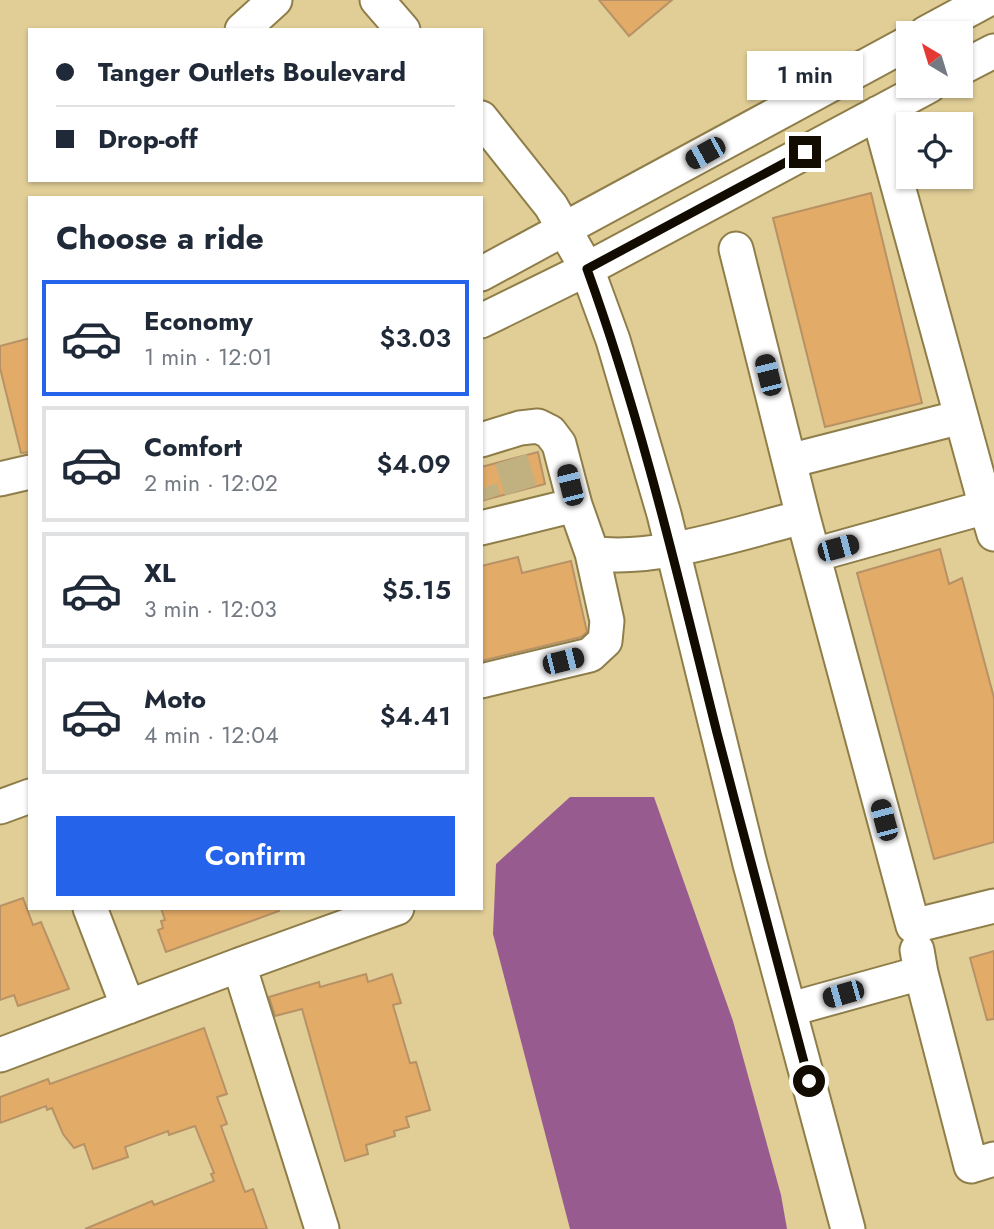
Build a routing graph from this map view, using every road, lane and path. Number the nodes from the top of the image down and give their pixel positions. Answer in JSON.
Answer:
{"nodes":[{"id":1,"x":275,"y":0,"type":"edge"},
{"id":2,"x":377,"y":0,"type":"edge"},
{"id":3,"x":987,"y":0,"type":"edge"},
{"id":4,"x":948,"y":21,"type":"edge"},
{"id":5,"x":245,"y":27,"type":"edge"},
{"id":6,"x":401,"y":28,"type":"edge"},
{"id":7,"x":896,"y":50,"type":"edge"},
{"id":8,"x":994,"y":51,"type":"edge"},
{"id":9,"x":973,"y":62,"type":"edge"},
{"id":10,"x":906,"y":98,"type":"edge"},
{"id":11,"x":878,"y":113,"type":"junction"},
{"id":12,"x":483,"y":121,"type":"edge"},
{"id":13,"x":565,"y":230,"type":"junction"},
{"id":14,"x":736,"y":249,"type":"dead end"},
{"id":15,"x":587,"y":269,"type":"junction"},
{"id":16,"x":483,"y":273,"type":"edge"},
{"id":17,"x":483,"y":320,"type":"edge"},
{"id":18,"x":961,"y":417,"type":"junction"},
{"id":19,"x":499,"y":444,"type":"edge"},
{"id":20,"x":789,"y":461,"type":"junction"},
{"id":21,"x":28,"y":472,"type":"edge"},
{"id":22,"x":0,"y":479,"type":"edge"},
{"id":23,"x":575,"y":505,"type":"junction"},
{"id":24,"x":486,"y":517,"type":"edge"},
{"id":25,"x":803,"y":517,"type":"junction"},
{"id":26,"x":990,"y":521,"type":"edge"},
{"id":27,"x":672,"y":549,"type":"junction"},
{"id":28,"x":592,"y":553,"type":"junction"},
{"id":29,"x":814,"y":555,"type":"junction"},
{"id":30,"x":483,"y":681,"type":"edge"},
{"id":31,"x":28,"y":797,"type":"edge"},
{"id":32,"x":0,"y":807,"type":"edge"},
{"id":33,"x":994,"y":906,"type":"edge"},
{"id":34,"x":91,"y":910,"type":"edge"},
{"id":35,"x":391,"y":910,"type":"edge"},
{"id":36,"x":913,"y":926,"type":"junction"},
{"id":37,"x":239,"y":965,"type":"junction"},
{"id":38,"x":921,"y":972,"type":"junction"},
{"id":39,"x":128,"y":1007,"type":"junction"},
{"id":40,"x":790,"y":1009,"type":"junction"},
{"id":41,"x":0,"y":1055,"type":"edge"},
{"id":42,"x":994,"y":1159,"type":"edge"},
{"id":43,"x":322,"y":1229,"type":"edge"},
{"id":44,"x":848,"y":1229,"type":"edge"}],
"edges":[{"from":1,"to":5,"type":"street"},
{"from":2,"to":6,"type":"street"},
{"from":3,"to":4,"type":"street"},
{"from":7,"to":13,"type":"street"},
{"from":8,"to":9,"type":"street"},
{"from":10,"to":11,"type":"street"},
{"from":11,"to":15,"type":"street"},
{"from":11,"to":18,"type":"street"},
{"from":12,"to":13,"type":"street"},
{"from":13,"to":15,"type":"street"},
{"from":13,"to":16,"type":"street"},
{"from":14,"to":20,"type":"street"},
{"from":15,"to":17,"type":"street"},
{"from":15,"to":27,"type":"street"},
{"from":18,"to":20,"type":"street"},
{"from":18,"to":26,"type":"street"},
{"from":19,"to":23,"type":"street"},
{"from":20,"to":25,"type":"street"},
{"from":21,"to":22,"type":"street"},
{"from":23,"to":24,"type":"street"},
{"from":23,"to":28,"type":"street"},
{"from":25,"to":27,"type":"street"},
{"from":25,"to":29,"type":"street"},
{"from":26,"to":29,"type":"street"},
{"from":27,"to":28,"type":"street"},
{"from":27,"to":40,"type":"street"},
{"from":28,"to":30,"type":"street"},
{"from":29,"to":36,"type":"street"},
{"from":31,"to":32,"type":"street"},
{"from":33,"to":36,"type":"street"},
{"from":34,"to":39,"type":"street"},
{"from":35,"to":37,"type":"street"},
{"from":36,"to":38,"type":"street"},
{"from":37,"to":39,"type":"street"},
{"from":37,"to":43,"type":"street"},
{"from":38,"to":40,"type":"street"},
{"from":38,"to":42,"type":"street"},
{"from":39,"to":41,"type":"street"},
{"from":40,"to":44,"type":"street"}]}
